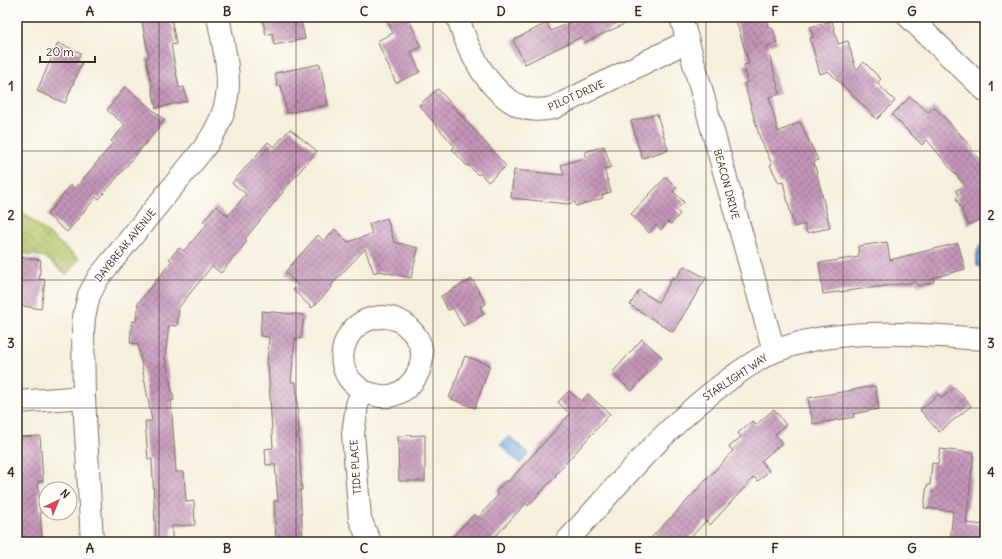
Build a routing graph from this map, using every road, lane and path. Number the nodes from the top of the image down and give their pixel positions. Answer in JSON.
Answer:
{"nodes":[{"id":1,"x":218,"y":17,"type":"edge"},
{"id":2,"x":458,"y":17,"type":"edge"},
{"id":3,"x":680,"y":17,"type":"edge"},
{"id":4,"x":909,"y":17,"type":"edge"},
{"id":5,"x":688,"y":41,"type":"junction"},
{"id":6,"x":985,"y":90,"type":"edge"},
{"id":7,"x":985,"y":339,"type":"edge"},
{"id":8,"x":774,"y":352,"type":"junction"},
{"id":9,"x":362,"y":391,"type":"dead end"},
{"id":10,"x":84,"y":397,"type":"junction"},
{"id":11,"x":17,"y":402,"type":"edge"},
{"id":12,"x":92,"y":542,"type":"edge"},
{"id":13,"x":370,"y":542,"type":"edge"},
{"id":14,"x":566,"y":542,"type":"edge"}],
"edges":[{"from":1,"to":10,"type":"street","name":"DAYBREAK AVENUE"},
{"from":2,"to":5,"type":"street","name":"PILOT DRIVE"},
{"from":3,"to":5,"type":"street","name":"BEACON DRIVE"},
{"from":4,"to":6,"type":"street"},
{"from":5,"to":8,"type":"street","name":"BEACON DRIVE"},
{"from":7,"to":8,"type":"street","name":"STARLIGHT WAY"},
{"from":8,"to":14,"type":"street","name":"STARLIGHT WAY"},
{"from":9,"to":13,"type":"street","name":"TIDE PLACE"},
{"from":10,"to":11,"type":"street"},
{"from":10,"to":12,"type":"street","name":"DAYBREAK AVENUE"}]}
